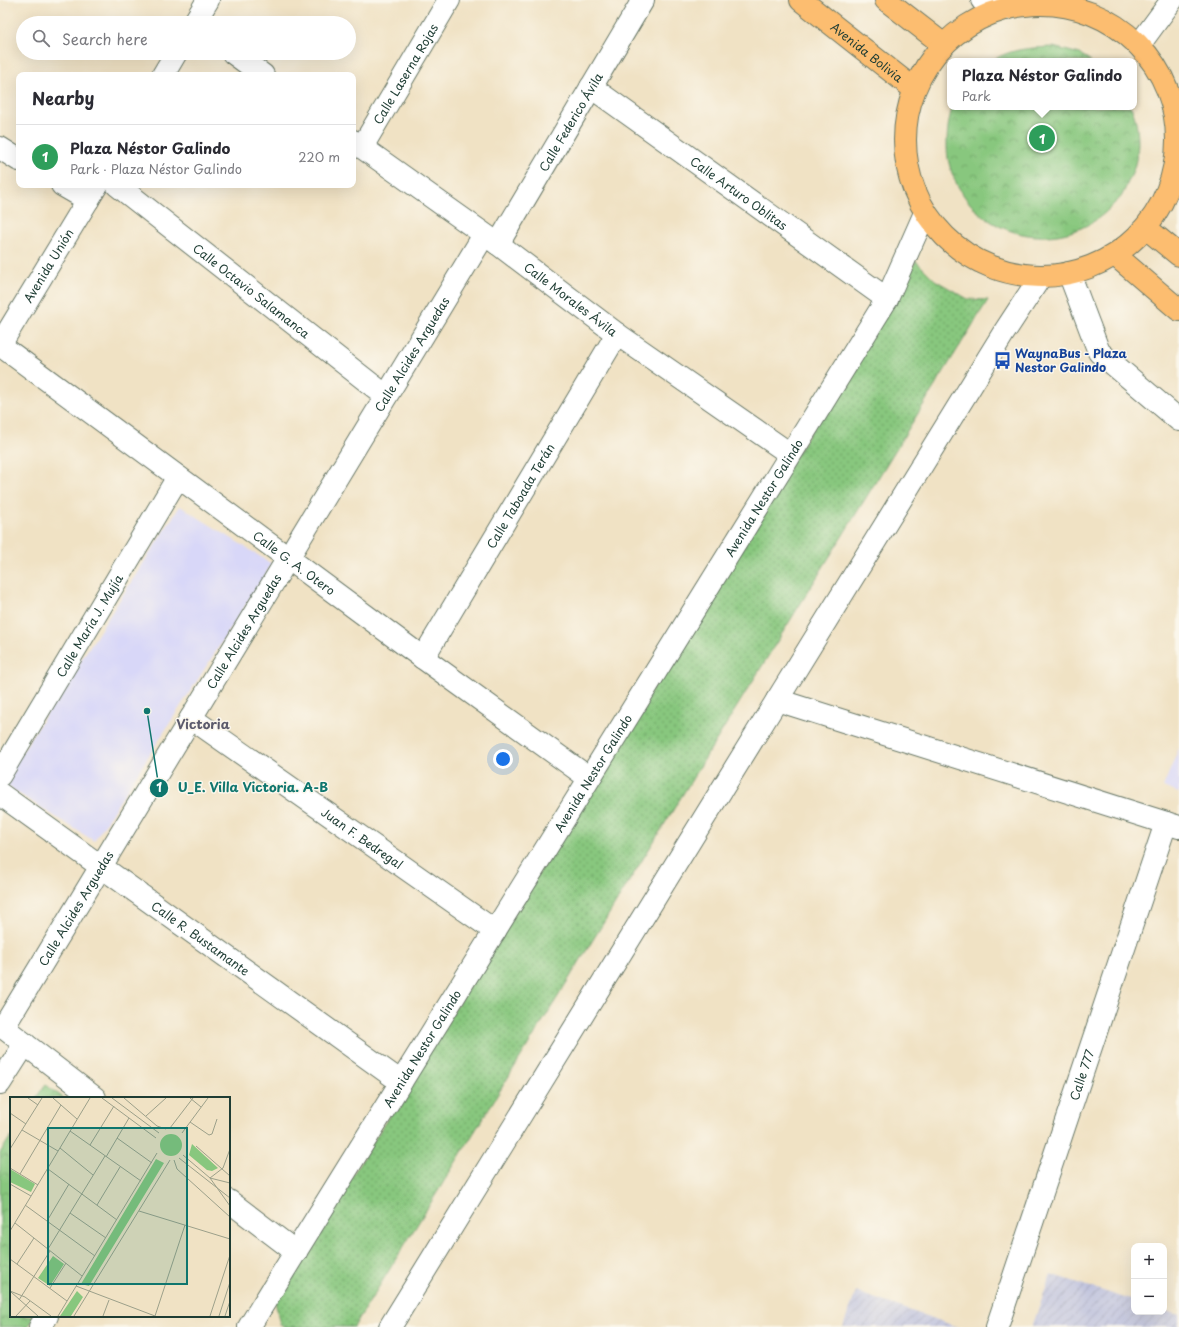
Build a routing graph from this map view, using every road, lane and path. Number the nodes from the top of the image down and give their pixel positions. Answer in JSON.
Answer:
{"nodes":[{"id":1,"x":208,"y":0,"type":"edge"},
{"id":2,"x":449,"y":0,"type":"edge"},
{"id":3,"x":643,"y":0,"type":"edge"},
{"id":4,"x":801,"y":0,"type":"edge"},
{"id":5,"x":886,"y":0,"type":"edge"},
{"id":6,"x":982,"y":0,"type":"edge"},
{"id":7,"x":1172,"y":0,"type":"edge"},
{"id":8,"x":1038,"y":2,"type":"edge"},
{"id":9,"x":1006,"y":9,"type":"junction"},
{"id":10,"x":198,"y":16,"type":"edge"},
{"id":11,"x":944,"y":45,"type":"junction"},
{"id":12,"x":1138,"y":45,"type":"junction"},
{"id":13,"x":172,"y":60,"type":"edge"},
{"id":14,"x":243,"y":60,"type":"edge"},
{"id":15,"x":165,"y":72,"type":"edge"},
{"id":16,"x":259,"y":72,"type":"edge"},
{"id":17,"x":591,"y":86,"type":"junction"},
{"id":18,"x":914,"y":89,"type":"junction"},
{"id":19,"x":357,"y":144,"type":"edge"},
{"id":20,"x":0,"y":148,"type":"edge"},
{"id":21,"x":16,"y":158,"type":"edge"},
{"id":22,"x":75,"y":188,"type":"edge"},
{"id":23,"x":121,"y":188,"type":"edge"},
{"id":24,"x":92,"y":192,"type":"edge"},
{"id":25,"x":925,"y":213,"type":"junction"},
{"id":26,"x":1146,"y":228,"type":"junction"},
{"id":27,"x":491,"y":239,"type":"junction"},
{"id":28,"x":1115,"y":255,"type":"junction"},
{"id":29,"x":1179,"y":255,"type":"edge"},
{"id":30,"x":1069,"y":273,"type":"junction"},
{"id":31,"x":1041,"y":276,"type":"junction"},
{"id":32,"x":887,"y":299,"type":"junction"},
{"id":33,"x":1179,"y":310,"type":"edge"},
{"id":34,"x":617,"y":334,"type":"junction"},
{"id":35,"x":0,"y":345,"type":"edge"},
{"id":36,"x":386,"y":396,"type":"junction"},
{"id":37,"x":1179,"y":420,"type":"edge"},
{"id":38,"x":790,"y":454,"type":"junction"},
{"id":39,"x":178,"y":477,"type":"junction"},
{"id":40,"x":288,"y":558,"type":"junction"},
{"id":41,"x":423,"y":658,"type":"junction"},
{"id":42,"x":777,"y":700,"type":"junction"},
{"id":43,"x":191,"y":718,"type":"junction"},
{"id":44,"x":0,"y":775,"type":"edge"},
{"id":45,"x":589,"y":778,"type":"junction"},
{"id":46,"x":0,"y":794,"type":"edge"},
{"id":47,"x":1172,"y":825,"type":"edge"},
{"id":48,"x":101,"y":866,"type":"junction"},
{"id":49,"x":495,"y":931,"type":"junction"},
{"id":50,"x":2,"y":1026,"type":"edge"},
{"id":51,"x":25,"y":1044,"type":"junction"},
{"id":52,"x":401,"y":1082,"type":"junction"},
{"id":53,"x":0,"y":1083,"type":"edge"},
{"id":54,"x":94,"y":1097,"type":"edge"},
{"id":55,"x":230,"y":1202,"type":"edge"},
{"id":56,"x":296,"y":1252,"type":"junction"},
{"id":57,"x":46,"y":1317,"type":"edge"},
{"id":58,"x":40,"y":1327,"type":"edge"},
{"id":59,"x":249,"y":1327,"type":"edge"},
{"id":60,"x":390,"y":1327,"type":"edge"},
{"id":61,"x":997,"y":1327,"type":"edge"}],
"edges":[{"from":1,"to":10,"type":"street"},
{"from":2,"to":19,"type":"street","name":"Calle Laserna Rojas"},
{"from":3,"to":17,"type":"street","name":"Calle Federico Ávila"},
{"from":4,"to":18,"type":"main road","name":"Avenida Bolivia"},
{"from":5,"to":11,"type":"main road"},
{"from":6,"to":9,"type":"street"},
{"from":7,"to":12,"type":"street"},
{"from":8,"to":9,"type":"main road"},
{"from":8,"to":12,"type":"main road"},
{"from":9,"to":11,"type":"main road"},
{"from":11,"to":18,"type":"main road"},
{"from":12,"to":26,"type":"main road"},
{"from":13,"to":15,"type":"street"},
{"from":14,"to":16,"type":"street"},
{"from":17,"to":27,"type":"street","name":"Calle Federico Ávila"},
{"from":17,"to":32,"type":"street","name":"Calle Arturo Oblitas"},
{"from":18,"to":25,"type":"main road"},
{"from":19,"to":27,"type":"street","name":"Calle Morales Ávila"},
{"from":20,"to":21,"type":"street"},
{"from":22,"to":24,"type":"street"},
{"from":23,"to":36,"type":"street","name":"Calle Octavio Salamanca"},
{"from":24,"to":35,"type":"street","name":"Avenida Unión"},
{"from":25,"to":31,"type":"main road"},
{"from":25,"to":32,"type":"street","name":"Avenida Nestor Galindo"},
{"from":26,"to":28,"type":"main road"},
{"from":26,"to":29,"type":"main road"},
{"from":27,"to":34,"type":"street","name":"Calle Morales Ávila"},
{"from":27,"to":36,"type":"street","name":"Calle Alcides Arguedas"},
{"from":28,"to":30,"type":"main road"},
{"from":28,"to":33,"type":"main road"},
{"from":30,"to":31,"type":"main road"},
{"from":30,"to":37,"type":"street"},
{"from":31,"to":42,"type":"street"},
{"from":32,"to":38,"type":"street","name":"Avenida Nestor Galindo"},
{"from":34,"to":38,"type":"street","name":"Calle Morales Ávila"},
{"from":34,"to":41,"type":"street","name":"Calle Taboada Terán"},
{"from":35,"to":39,"type":"street","name":"Calle G. A. Otero"},
{"from":36,"to":40,"type":"street","name":"Calle Alcides Arguedas"},
{"from":38,"to":45,"type":"street","name":"Avenida Nestor Galindo"},
{"from":39,"to":40,"type":"street","name":"Calle G. A. Otero"},
{"from":39,"to":44,"type":"street","name":"Calle María J. Mujía"},
{"from":40,"to":41,"type":"street","name":"Calle G. A. Otero"},
{"from":40,"to":43,"type":"street","name":"Calle Alcides Arguedas"},
{"from":41,"to":45,"type":"street","name":"Calle G. A. Otero"},
{"from":42,"to":47,"type":"street"},
{"from":42,"to":60,"type":"street"},
{"from":43,"to":48,"type":"street","name":"Calle Alcides Arguedas"},
{"from":43,"to":49,"type":"street","name":"Juan F. Bedregal"},
{"from":45,"to":49,"type":"street","name":"Avenida Nestor Galindo"},
{"from":46,"to":48,"type":"street","name":"Calle R. Bustamante"},
{"from":47,"to":61,"type":"street","name":"Calle 777"},
{"from":48,"to":50,"type":"street","name":"Calle Alcides Arguedas"},
{"from":48,"to":52,"type":"street","name":"Calle R. Bustamante"},
{"from":49,"to":52,"type":"street","name":"Avenida Nestor Galindo"},
{"from":50,"to":51,"type":"street"},
{"from":51,"to":53,"type":"street"},
{"from":51,"to":54,"type":"street"},
{"from":52,"to":56,"type":"street","name":"Avenida Nestor Galindo"},
{"from":55,"to":56,"type":"street"},
{"from":56,"to":59,"type":"street","name":"Avenida Nestor Galindo"},
{"from":57,"to":58,"type":"street"}]}
